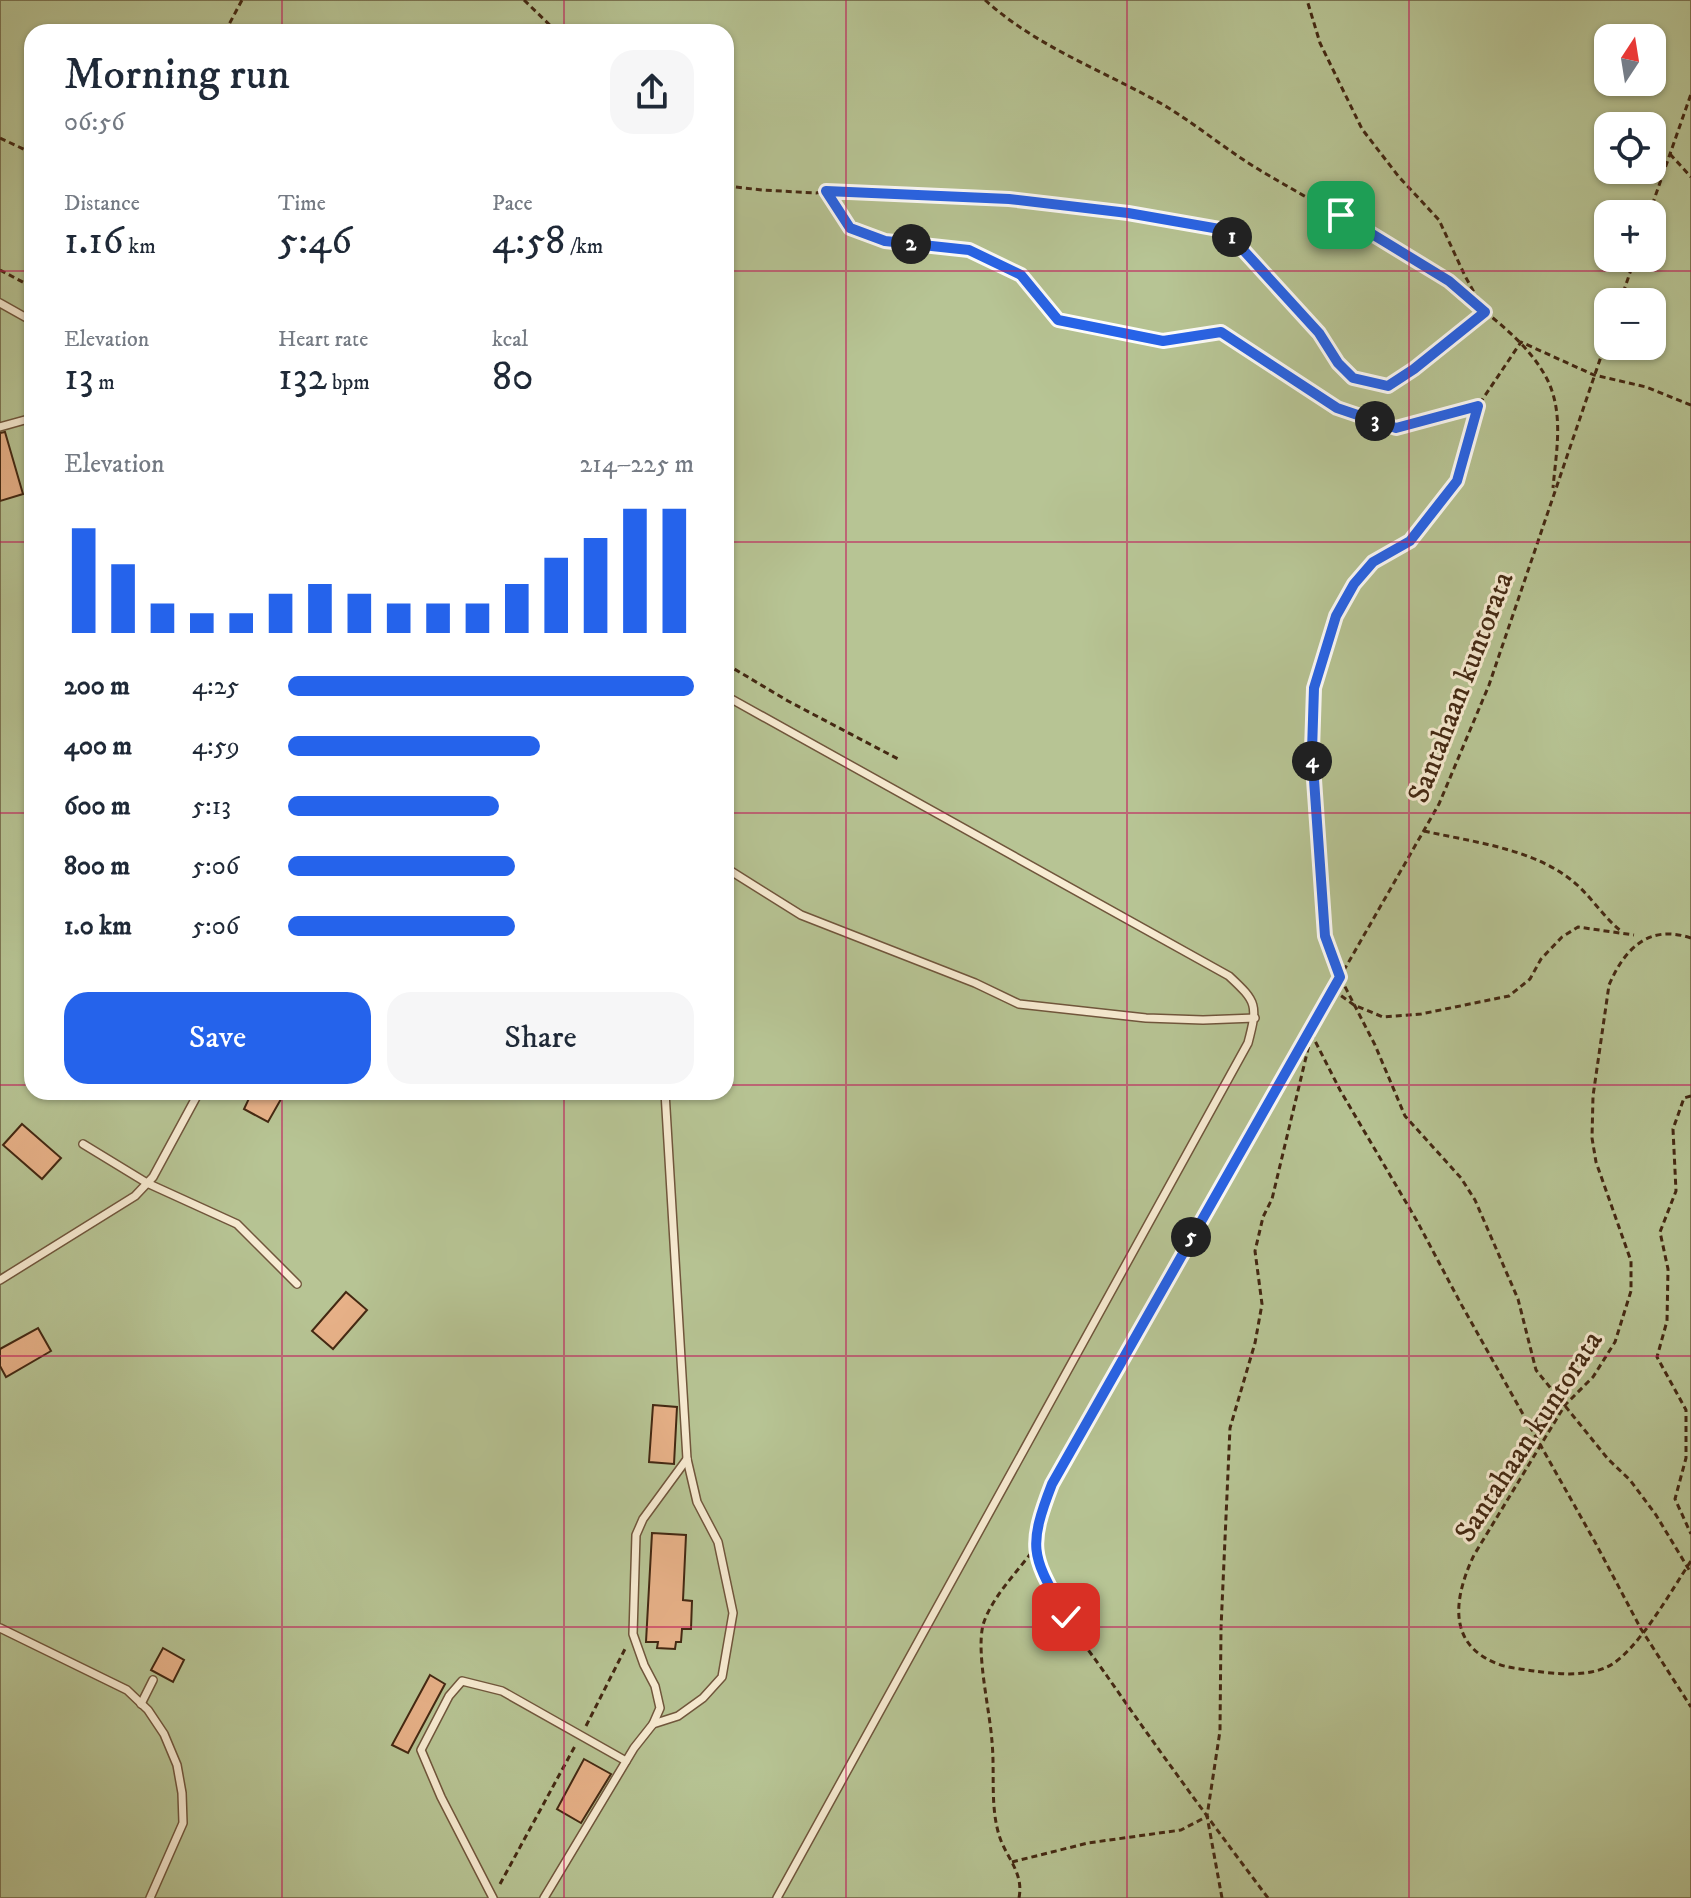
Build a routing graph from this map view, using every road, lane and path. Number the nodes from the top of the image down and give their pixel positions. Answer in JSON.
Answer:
{"nodes":[{"id":1,"x":242,"y":0,"type":"edge"},
{"id":2,"x":524,"y":0,"type":"edge"},
{"id":3,"x":985,"y":0,"type":"edge"},
{"id":4,"x":1307,"y":0,"type":"edge"},
{"id":5,"x":229,"y":24,"type":"edge"},
{"id":6,"x":549,"y":24,"type":"edge"},
{"id":7,"x":1691,"y":94,"type":"edge"},
{"id":8,"x":0,"y":138,"type":"edge"},
{"id":9,"x":24,"y":149,"type":"edge"},
{"id":10,"x":1670,"y":154,"type":"junction"},
{"id":11,"x":1691,"y":177,"type":"edge"},
{"id":12,"x":734,"y":187,"type":"edge"},
{"id":13,"x":826,"y":191,"type":"junction"},
{"id":14,"x":1654,"y":200,"type":"edge"},
{"id":15,"x":0,"y":270,"type":"edge"},
{"id":16,"x":24,"y":283,"type":"edge"},
{"id":17,"x":0,"y":303,"type":"edge"},
{"id":18,"x":1485,"y":312,"type":"junction"},
{"id":19,"x":24,"y":316,"type":"edge"},
{"id":20,"x":1521,"y":342,"type":"junction"},
{"id":21,"x":1599,"y":360,"type":"edge"},
{"id":22,"x":1594,"y":375,"type":"junction"},
{"id":23,"x":1691,"y":405,"type":"edge"},
{"id":24,"x":1478,"y":406,"type":"junction"},
{"id":25,"x":24,"y":420,"type":"edge"},
{"id":26,"x":0,"y":427,"type":"edge"},
{"id":27,"x":1552,"y":496,"type":"junction"},
{"id":28,"x":734,"y":669,"type":"edge"},
{"id":29,"x":734,"y":700,"type":"edge"},
{"id":30,"x":900,"y":760,"type":"dead end"},
{"id":31,"x":1424,"y":831,"type":"junction"},
{"id":32,"x":734,"y":873,"type":"edge"},
{"id":33,"x":1634,"y":935,"type":"junction"},
{"id":34,"x":1645,"y":937,"type":"junction"},
{"id":35,"x":1691,"y":938,"type":"edge"},
{"id":36,"x":1340,"y":977,"type":"junction"},
{"id":37,"x":1333,"y":990,"type":"junction"},
{"id":38,"x":1354,"y":1005,"type":"junction"},
{"id":39,"x":1255,"y":1018,"type":"junction"},
{"id":40,"x":1314,"y":1025,"type":"junction"},
{"id":41,"x":1311,"y":1033,"type":"junction"},
{"id":42,"x":1691,"y":1096,"type":"edge"},
{"id":43,"x":195,"y":1100,"type":"edge"},
{"id":44,"x":665,"y":1100,"type":"edge"},
{"id":45,"x":83,"y":1144,"type":"dead end"},
{"id":46,"x":147,"y":1183,"type":"junction"},
{"id":47,"x":0,"y":1280,"type":"edge"},
{"id":48,"x":297,"y":1284,"type":"dead end"},
{"id":49,"x":1565,"y":1405,"type":"junction"},
{"id":50,"x":1540,"y":1444,"type":"junction"},
{"id":51,"x":687,"y":1459,"type":"junction"},
{"id":52,"x":1691,"y":1534,"type":"edge"},
{"id":53,"x":1035,"y":1548,"type":"junction"},
{"id":54,"x":1691,"y":1561,"type":"edge"},
{"id":55,"x":1687,"y":1567,"type":"junction"},
{"id":56,"x":1691,"y":1573,"type":"edge"},
{"id":57,"x":0,"y":1628,"type":"edge"},
{"id":58,"x":1642,"y":1632,"type":"junction"},
{"id":59,"x":634,"y":1638,"type":"junction"},
{"id":60,"x":153,"y":1680,"type":"dead end"},
{"id":61,"x":141,"y":1704,"type":"junction"},
{"id":62,"x":1691,"y":1707,"type":"edge"},
{"id":63,"x":653,"y":1724,"type":"junction"},
{"id":64,"x":581,"y":1735,"type":"junction"},
{"id":65,"x":626,"y":1761,"type":"junction"},
{"id":66,"x":1207,"y":1816,"type":"junction"},
{"id":67,"x":1012,"y":1862,"type":"junction"},
{"id":68,"x":150,"y":1898,"type":"edge"},
{"id":69,"x":493,"y":1898,"type":"edge"},
{"id":70,"x":544,"y":1898,"type":"edge"},
{"id":71,"x":777,"y":1898,"type":"edge"},
{"id":72,"x":1019,"y":1898,"type":"edge"},
{"id":73,"x":1222,"y":1898,"type":"edge"},
{"id":74,"x":1268,"y":1898,"type":"edge"}],
"edges":[{"from":1,"to":5,"type":"path"},
{"from":2,"to":6,"type":"path"},
{"from":3,"to":18,"type":"path"},
{"from":4,"to":18,"type":"path"},
{"from":7,"to":10,"type":"path"},
{"from":8,"to":9,"type":"path"},
{"from":10,"to":11,"type":"path"},
{"from":10,"to":14,"type":"path"},
{"from":12,"to":13,"type":"path"},
{"from":13,"to":18,"type":"path"},
{"from":13,"to":24,"type":"path"},
{"from":15,"to":16,"type":"path"},
{"from":17,"to":19,"type":"lane"},
{"from":18,"to":20,"type":"path"},
{"from":20,"to":22,"type":"path"},
{"from":20,"to":24,"type":"path"},
{"from":20,"to":27,"type":"path"},
{"from":21,"to":22,"type":"path","name":"Santahaan kuntorata"},
{"from":22,"to":23,"type":"path"},
{"from":22,"to":27,"type":"path","name":"Santahaan kuntorata"},
{"from":24,"to":36,"type":"path"},
{"from":25,"to":26,"type":"lane"},
{"from":27,"to":31,"type":"path","name":"Santahaan kuntorata"},
{"from":28,"to":30,"type":"path"},
{"from":29,"to":39,"type":"lane"},
{"from":31,"to":33,"type":"path"},
{"from":31,"to":36,"type":"path","name":"Santahaan kuntorata"},
{"from":32,"to":39,"type":"lane"},
{"from":33,"to":34,"type":"path"},
{"from":33,"to":38,"type":"path"},
{"from":34,"to":35,"type":"path"},
{"from":34,"to":49,"type":"path","name":"Santahaan kuntorata"},
{"from":36,"to":37,"type":"path","name":"Santahaan kuntorata"},
{"from":36,"to":38,"type":"path"},
{"from":37,"to":38,"type":"path"},
{"from":37,"to":40,"type":"path","name":"Santahaan kuntorata"},
{"from":38,"to":49,"type":"path"},
{"from":39,"to":71,"type":"lane"},
{"from":40,"to":41,"type":"path"},
{"from":40,"to":53,"type":"path","name":"Santahaan kuntorata"},
{"from":41,"to":50,"type":"path"},
{"from":41,"to":66,"type":"path"},
{"from":42,"to":52,"type":"path"},
{"from":43,"to":46,"type":"lane"},
{"from":44,"to":51,"type":"lane"},
{"from":45,"to":46,"type":"lane"},
{"from":46,"to":47,"type":"lane"},
{"from":46,"to":48,"type":"lane"},
{"from":49,"to":50,"type":"path","name":"Santahaan kuntorata"},
{"from":49,"to":55,"type":"path"},
{"from":50,"to":58,"type":"path"},
{"from":50,"to":58,"type":"path","name":"Santahaan kuntorata"},
{"from":51,"to":59,"type":"lane"},
{"from":51,"to":63,"type":"lane"},
{"from":53,"to":66,"type":"path"},
{"from":53,"to":67,"type":"path"},
{"from":54,"to":55,"type":"path","name":"Santahaan kuntorata"},
{"from":55,"to":56,"type":"path"},
{"from":55,"to":58,"type":"path","name":"Santahaan kuntorata"},
{"from":57,"to":61,"type":"lane"},
{"from":58,"to":62,"type":"path"},
{"from":59,"to":63,"type":"lane"},
{"from":59,"to":64,"type":"path"},
{"from":60,"to":61,"type":"lane"},
{"from":61,"to":68,"type":"lane"},
{"from":63,"to":65,"type":"lane"},
{"from":64,"to":65,"type":"lane"},
{"from":64,"to":69,"type":"path"},
{"from":64,"to":69,"type":"lane"},
{"from":65,"to":70,"type":"lane"},
{"from":66,"to":67,"type":"path"},
{"from":66,"to":73,"type":"path"},
{"from":66,"to":74,"type":"path"},
{"from":67,"to":72,"type":"path"}]}
